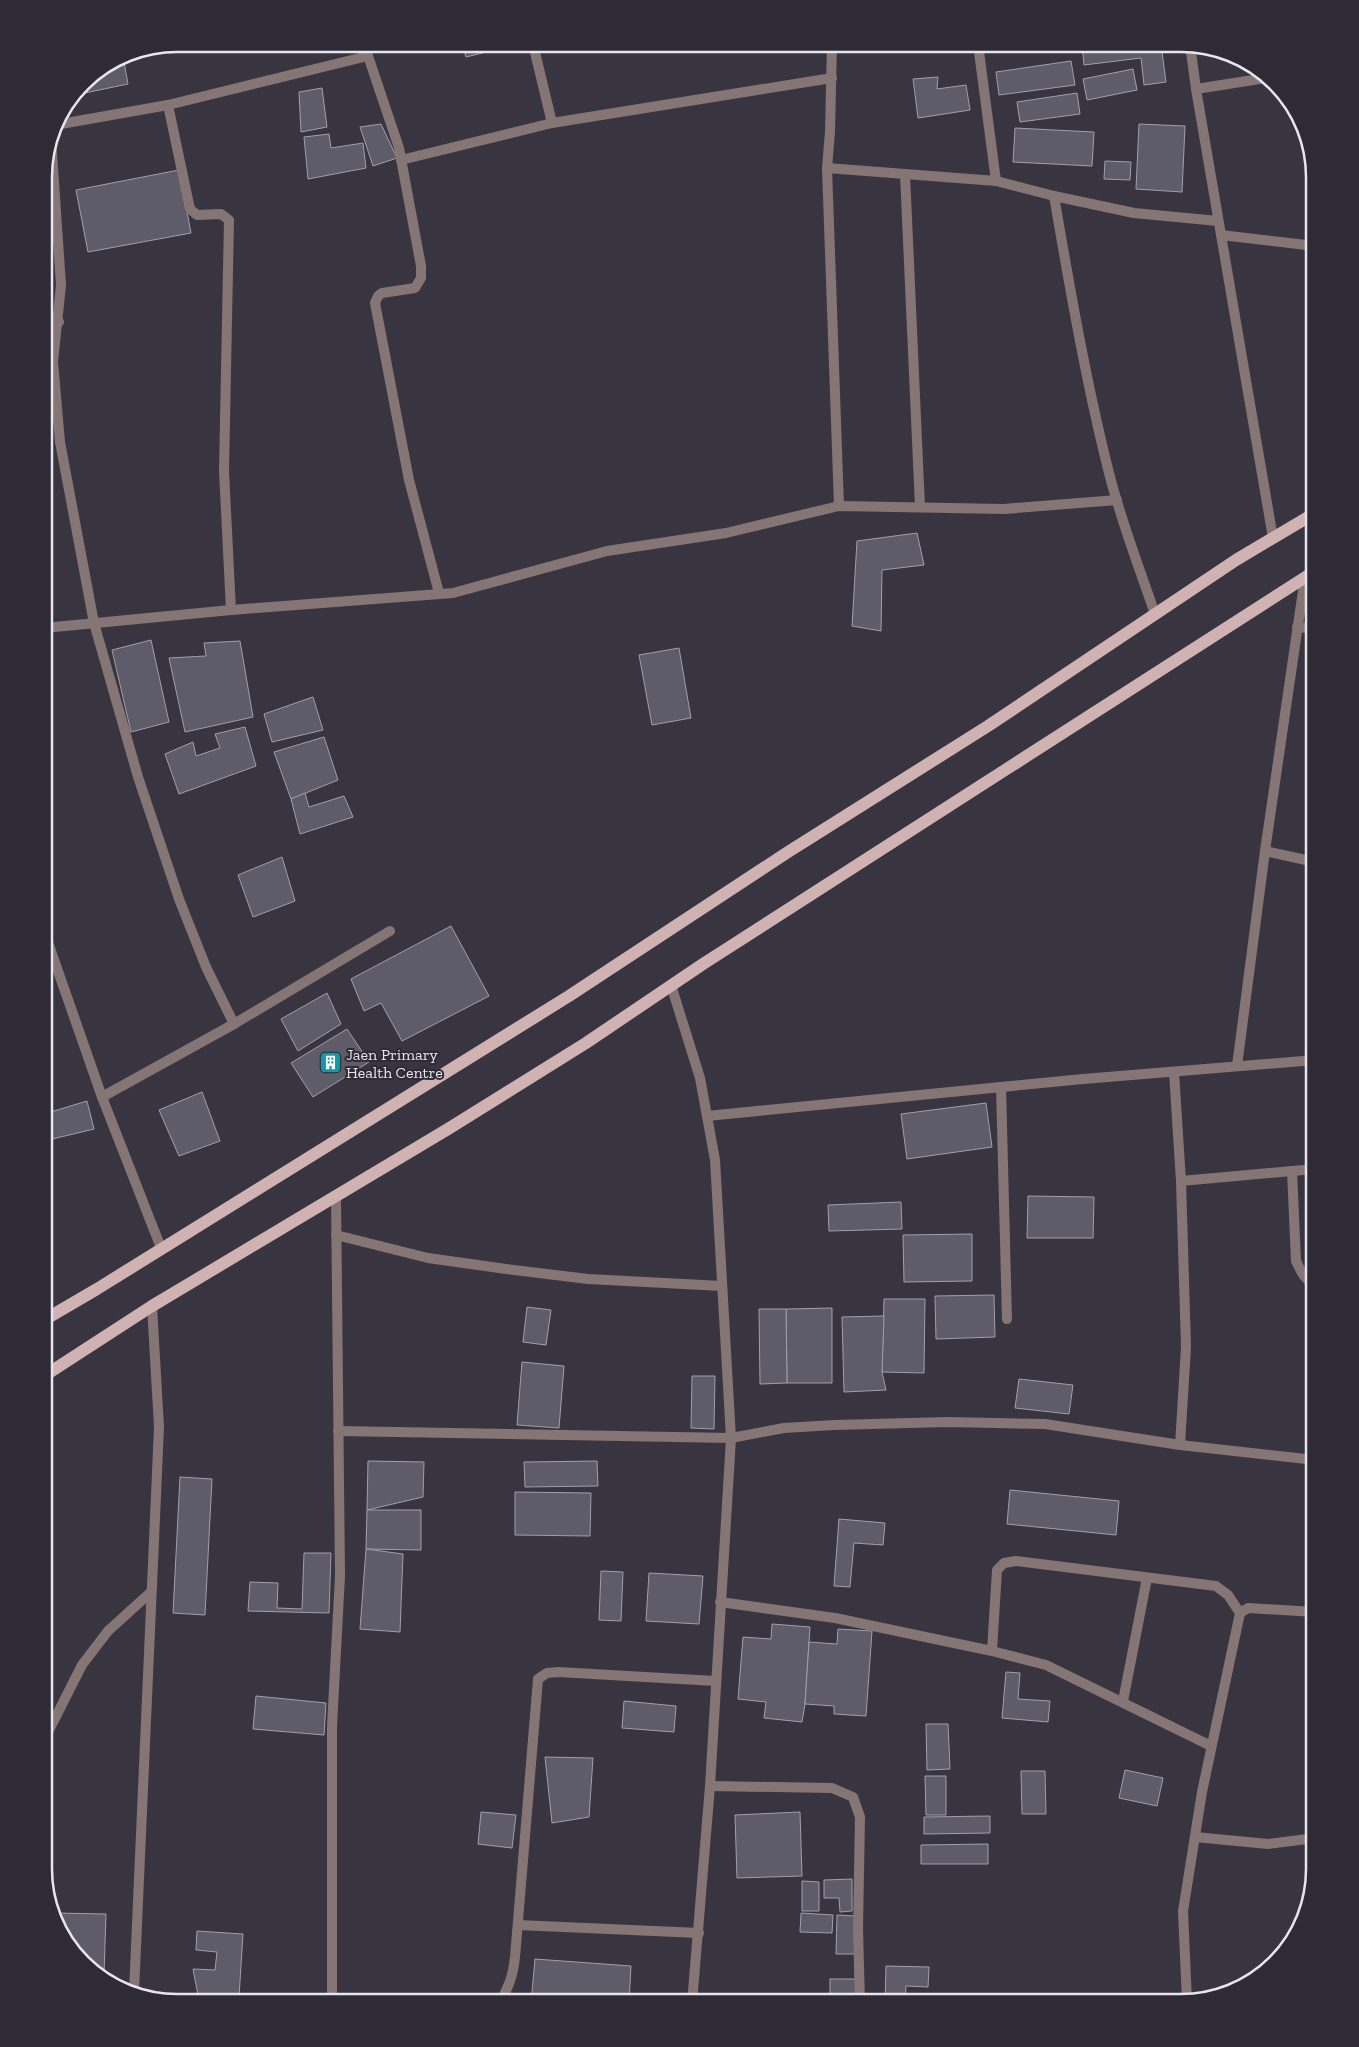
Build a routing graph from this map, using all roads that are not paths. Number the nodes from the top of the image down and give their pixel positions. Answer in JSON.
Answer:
{"nodes":[{"id":1,"x":367,"y":53,"type":"edge"},
{"id":2,"x":535,"y":53,"type":"edge"},
{"id":3,"x":832,"y":53,"type":"edge"},
{"id":4,"x":979,"y":53,"type":"edge"},
{"id":5,"x":1191,"y":53,"type":"edge"},
{"id":6,"x":368,"y":56,"type":"junction"},
{"id":7,"x":832,"y":78,"type":"junction"},
{"id":8,"x":1258,"y":79,"type":"edge"},
{"id":9,"x":1196,"y":89,"type":"junction"},
{"id":10,"x":168,"y":105,"type":"junction"},
{"id":11,"x":65,"y":123,"type":"edge"},
{"id":12,"x":552,"y":123,"type":"junction"},
{"id":13,"x":401,"y":160,"type":"junction"},
{"id":14,"x":827,"y":168,"type":"junction"},
{"id":15,"x":53,"y":169,"type":"edge"},
{"id":16,"x":904,"y":174,"type":"junction"},
{"id":17,"x":996,"y":181,"type":"junction"},
{"id":18,"x":1054,"y":196,"type":"junction"},
{"id":19,"x":1218,"y":221,"type":"junction"},
{"id":20,"x":1221,"y":235,"type":"junction"},
{"id":21,"x":1306,"y":245,"type":"edge"},
{"id":22,"x":58,"y":322,"type":"junction"},
{"id":23,"x":53,"y":323,"type":"edge"},
{"id":24,"x":1117,"y":500,"type":"junction"},
{"id":25,"x":839,"y":506,"type":"junction"},
{"id":26,"x":920,"y":508,"type":"junction"},
{"id":27,"x":1306,"y":518,"type":"edge"},
{"id":28,"x":1273,"y":538,"type":"junction"},
{"id":29,"x":1306,"y":577,"type":"edge"},
{"id":30,"x":1306,"y":590,"type":"edge"},
{"id":31,"x":439,"y":593,"type":"junction"},
{"id":32,"x":231,"y":610,"type":"junction"},
{"id":33,"x":1155,"y":614,"type":"junction"},
{"id":34,"x":94,"y":623,"type":"junction"},
{"id":35,"x":53,"y":627,"type":"edge"},
{"id":36,"x":1297,"y":627,"type":"junction"},
{"id":37,"x":1306,"y":628,"type":"edge"},
{"id":38,"x":1265,"y":851,"type":"junction"},
{"id":39,"x":1306,"y":860,"type":"edge"},
{"id":40,"x":390,"y":931,"type":"dead end"},
{"id":41,"x":53,"y":955,"type":"edge"},
{"id":42,"x":671,"y":985,"type":"junction"},
{"id":43,"x":234,"y":1024,"type":"junction"},
{"id":44,"x":1306,"y":1061,"type":"edge"},
{"id":45,"x":1237,"y":1066,"type":"junction"},
{"id":46,"x":1174,"y":1072,"type":"junction"},
{"id":47,"x":1001,"y":1088,"type":"junction"},
{"id":48,"x":102,"y":1097,"type":"junction"},
{"id":49,"x":707,"y":1116,"type":"junction"},
{"id":50,"x":1306,"y":1170,"type":"edge"},
{"id":51,"x":1292,"y":1171,"type":"junction"},
{"id":52,"x":1181,"y":1181,"type":"junction"},
{"id":53,"x":336,"y":1196,"type":"junction"},
{"id":54,"x":336,"y":1235,"type":"junction"},
{"id":55,"x":161,"y":1248,"type":"junction"},
{"id":56,"x":1306,"y":1278,"type":"edge"},
{"id":57,"x":722,"y":1286,"type":"junction"},
{"id":58,"x":152,"y":1306,"type":"junction"},
{"id":59,"x":52,"y":1315,"type":"edge"},
{"id":60,"x":1007,"y":1319,"type":"dead end"},
{"id":61,"x":52,"y":1371,"type":"edge"},
{"id":62,"x":338,"y":1431,"type":"junction"},
{"id":63,"x":730,"y":1438,"type":"junction"},
{"id":64,"x":1180,"y":1445,"type":"junction"},
{"id":65,"x":1306,"y":1459,"type":"edge"},
{"id":66,"x":1147,"y":1578,"type":"junction"},
{"id":67,"x":151,"y":1592,"type":"junction"},
{"id":68,"x":720,"y":1602,"type":"junction"},
{"id":69,"x":1306,"y":1611,"type":"edge"},
{"id":70,"x":1240,"y":1613,"type":"junction"},
{"id":71,"x":992,"y":1650,"type":"junction"},
{"id":72,"x":715,"y":1681,"type":"junction"},
{"id":73,"x":1123,"y":1702,"type":"junction"},
{"id":74,"x":52,"y":1724,"type":"edge"},
{"id":75,"x":1211,"y":1746,"type":"junction"},
{"id":76,"x":710,"y":1786,"type":"junction"},
{"id":77,"x":1195,"y":1837,"type":"junction"},
{"id":78,"x":1306,"y":1839,"type":"edge"},
{"id":79,"x":518,"y":1925,"type":"junction"},
{"id":80,"x":699,"y":1933,"type":"junction"},
{"id":81,"x":134,"y":1987,"type":"edge"},
{"id":82,"x":332,"y":1994,"type":"edge"},
{"id":83,"x":505,"y":1994,"type":"edge"},
{"id":84,"x":693,"y":1994,"type":"edge"},
{"id":85,"x":860,"y":1994,"type":"edge"},
{"id":86,"x":1187,"y":1994,"type":"edge"}],
"edges":[{"from":1,"to":6,"type":"street"},
{"from":2,"to":12,"type":"street"},
{"from":3,"to":7,"type":"street"},
{"from":4,"to":17,"type":"street"},
{"from":5,"to":9,"type":"street"},
{"from":6,"to":10,"type":"street"},
{"from":6,"to":13,"type":"street"},
{"from":7,"to":12,"type":"street"},
{"from":7,"to":14,"type":"street"},
{"from":8,"to":9,"type":"street"},
{"from":9,"to":19,"type":"street"},
{"from":10,"to":11,"type":"street"},
{"from":10,"to":32,"type":"street"},
{"from":12,"to":13,"type":"street"},
{"from":13,"to":31,"type":"street"},
{"from":14,"to":16,"type":"street"},
{"from":14,"to":25,"type":"street"},
{"from":15,"to":22,"type":"street"},
{"from":16,"to":17,"type":"street"},
{"from":16,"to":26,"type":"street"},
{"from":17,"to":18,"type":"street"},
{"from":18,"to":19,"type":"street"},
{"from":18,"to":24,"type":"street"},
{"from":19,"to":20,"type":"street"},
{"from":20,"to":21,"type":"street"},
{"from":20,"to":28,"type":"street"},
{"from":22,"to":23,"type":"street"},
{"from":22,"to":34,"type":"street"},
{"from":24,"to":26,"type":"street"},
{"from":24,"to":33,"type":"street"},
{"from":25,"to":26,"type":"street"},
{"from":25,"to":31,"type":"street"},
{"from":27,"to":28,"type":"main road"},
{"from":28,"to":33,"type":"main road"},
{"from":29,"to":42,"type":"main road"},
{"from":30,"to":36,"type":"street"},
{"from":31,"to":32,"type":"street"},
{"from":32,"to":34,"type":"street"},
{"from":33,"to":55,"type":"main road"},
{"from":34,"to":35,"type":"street"},
{"from":34,"to":43,"type":"street"},
{"from":36,"to":37,"type":"street"},
{"from":36,"to":38,"type":"street"},
{"from":38,"to":39,"type":"street"},
{"from":38,"to":45,"type":"street"},
{"from":40,"to":43,"type":"street"},
{"from":41,"to":48,"type":"street"},
{"from":42,"to":49,"type":"street"},
{"from":42,"to":53,"type":"main road"},
{"from":43,"to":48,"type":"street"},
{"from":44,"to":45,"type":"street"},
{"from":45,"to":46,"type":"street"},
{"from":46,"to":47,"type":"street"},
{"from":46,"to":52,"type":"street"},
{"from":47,"to":49,"type":"street"},
{"from":47,"to":60,"type":"street"},
{"from":48,"to":55,"type":"street"},
{"from":49,"to":57,"type":"street"},
{"from":50,"to":51,"type":"street"},
{"from":51,"to":52,"type":"street"},
{"from":51,"to":56,"type":"street"},
{"from":52,"to":64,"type":"street"},
{"from":53,"to":54,"type":"street"},
{"from":53,"to":58,"type":"main road"},
{"from":54,"to":57,"type":"street"},
{"from":54,"to":62,"type":"street"},
{"from":55,"to":59,"type":"main road"},
{"from":57,"to":63,"type":"street"},
{"from":58,"to":61,"type":"main road"},
{"from":58,"to":67,"type":"street"},
{"from":62,"to":63,"type":"street"},
{"from":62,"to":82,"type":"street"},
{"from":63,"to":64,"type":"street"},
{"from":63,"to":68,"type":"street"},
{"from":64,"to":65,"type":"street"},
{"from":66,"to":70,"type":"street"},
{"from":66,"to":71,"type":"street"},
{"from":66,"to":73,"type":"street"},
{"from":67,"to":74,"type":"street"},
{"from":67,"to":81,"type":"street"},
{"from":68,"to":71,"type":"street"},
{"from":68,"to":72,"type":"street"},
{"from":69,"to":70,"type":"street"},
{"from":70,"to":75,"type":"street"},
{"from":71,"to":73,"type":"street"},
{"from":72,"to":76,"type":"street"},
{"from":72,"to":79,"type":"street"},
{"from":73,"to":75,"type":"street"},
{"from":75,"to":77,"type":"street"},
{"from":76,"to":80,"type":"street"},
{"from":76,"to":85,"type":"street"},
{"from":77,"to":78,"type":"street"},
{"from":77,"to":86,"type":"street"},
{"from":79,"to":80,"type":"street"},
{"from":79,"to":83,"type":"street"},
{"from":80,"to":84,"type":"street"}]}
